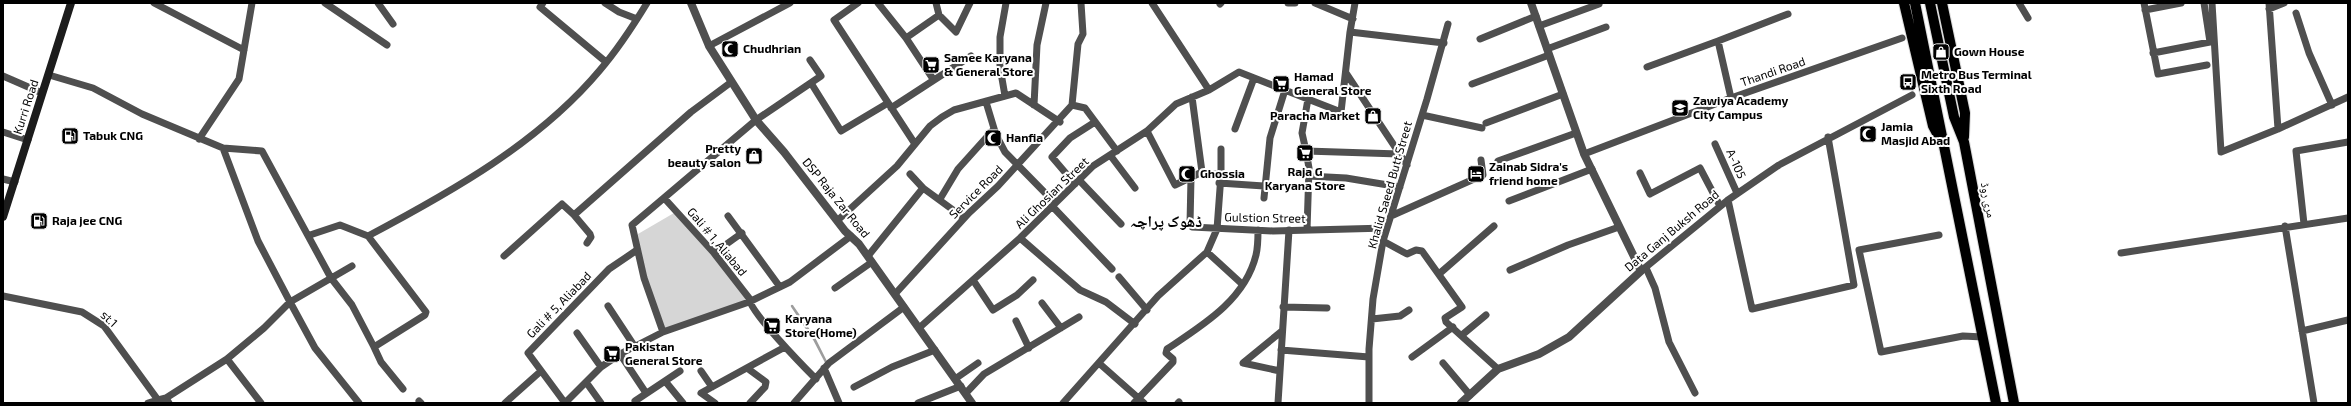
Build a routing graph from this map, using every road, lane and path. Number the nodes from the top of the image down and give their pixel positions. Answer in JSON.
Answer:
{"nodes":[{"id":1,"x":71,"y":3,"type":"edge"},
{"id":2,"x":154,"y":3,"type":"edge"},
{"id":3,"x":252,"y":3,"type":"edge"},
{"id":4,"x":325,"y":3,"type":"edge"},
{"id":5,"x":378,"y":3,"type":"edge"},
{"id":6,"x":543,"y":3,"type":"edge"},
{"id":7,"x":604,"y":3,"type":"edge"},
{"id":8,"x":647,"y":3,"type":"edge"},
{"id":9,"x":690,"y":3,"type":"edge"},
{"id":10,"x":790,"y":3,"type":"edge"},
{"id":11,"x":858,"y":3,"type":"edge"},
{"id":12,"x":878,"y":3,"type":"edge"},
{"id":13,"x":936,"y":3,"type":"edge"},
{"id":14,"x":970,"y":3,"type":"edge"},
{"id":15,"x":1006,"y":3,"type":"edge"},
{"id":16,"x":1046,"y":3,"type":"edge"},
{"id":17,"x":1081,"y":3,"type":"edge"},
{"id":18,"x":1152,"y":3,"type":"edge"},
{"id":19,"x":1288,"y":3,"type":"edge"},
{"id":20,"x":1295,"y":3,"type":"edge"},
{"id":21,"x":1315,"y":3,"type":"edge"},
{"id":22,"x":1356,"y":3,"type":"edge"},
{"id":23,"x":1531,"y":3,"type":"edge"},
{"id":24,"x":1904,"y":3,"type":"edge"},
{"id":25,"x":1915,"y":3,"type":"edge"},
{"id":26,"x":1930,"y":3,"type":"edge"},
{"id":27,"x":1942,"y":3,"type":"edge"},
{"id":28,"x":2019,"y":3,"type":"edge"},
{"id":29,"x":2181,"y":3,"type":"edge"},
{"id":30,"x":2204,"y":3,"type":"edge"},
{"id":31,"x":2212,"y":3,"type":"edge"},
{"id":32,"x":2284,"y":3,"type":"edge"},
{"id":33,"x":1599,"y":4,"type":"dead end"},
{"id":34,"x":2144,"y":6,"type":"edge"},
{"id":35,"x":2269,"y":6,"type":"edge"},
{"id":36,"x":2296,"y":12,"type":"dead end"},
{"id":37,"x":1788,"y":14,"type":"dead end"},
{"id":38,"x":939,"y":15,"type":"junction"},
{"id":39,"x":1536,"y":16,"type":"junction"},
{"id":40,"x":2028,"y":18,"type":"dead end"},
{"id":41,"x":637,"y":19,"type":"junction"},
{"id":42,"x":1353,"y":19,"type":"junction"},
{"id":43,"x":393,"y":24,"type":"dead end"},
{"id":44,"x":1448,"y":24,"type":"dead end"},
{"id":45,"x":1539,"y":26,"type":"junction"},
{"id":46,"x":1606,"y":27,"type":"dead end"},
{"id":47,"x":1350,"y":32,"type":"junction"},
{"id":48,"x":906,"y":38,"type":"junction"},
{"id":49,"x":1902,"y":38,"type":"dead end"},
{"id":50,"x":1480,"y":39,"type":"dead end"},
{"id":51,"x":1718,"y":41,"type":"junction"},
{"id":52,"x":1444,"y":43,"type":"junction"},
{"id":53,"x":387,"y":45,"type":"dead end"},
{"id":54,"x":709,"y":46,"type":"junction"},
{"id":55,"x":244,"y":50,"type":"junction"},
{"id":56,"x":1548,"y":52,"type":"junction"},
{"id":57,"x":2153,"y":52,"type":"junction"},
{"id":58,"x":971,"y":56,"type":"dead end"},
{"id":59,"x":810,"y":60,"type":"dead end"},
{"id":60,"x":606,"y":62,"type":"junction"},
{"id":61,"x":2207,"y":65,"type":"dead end"},
{"id":62,"x":1647,"y":67,"type":"dead end"},
{"id":63,"x":1346,"y":73,"type":"junction"},
{"id":64,"x":49,"y":75,"type":"junction"},
{"id":65,"x":3,"y":76,"type":"edge"},
{"id":66,"x":1254,"y":78,"type":"junction"},
{"id":67,"x":933,"y":79,"type":"junction"},
{"id":68,"x":730,"y":82,"type":"junction"},
{"id":69,"x":811,"y":83,"type":"junction"},
{"id":70,"x":1472,"y":84,"type":"dead end"},
{"id":71,"x":1209,"y":90,"type":"junction"},
{"id":72,"x":1285,"y":90,"type":"junction"},
{"id":73,"x":42,"y":93,"type":"junction"},
{"id":74,"x":1563,"y":94,"type":"junction"},
{"id":75,"x":1912,"y":95,"type":"dead end"},
{"id":76,"x":1004,"y":96,"type":"junction"},
{"id":77,"x":1192,"y":97,"type":"junction"},
{"id":78,"x":2348,"y":97,"type":"edge"},
{"id":79,"x":1308,"y":98,"type":"junction"},
{"id":80,"x":1731,"y":98,"type":"junction"},
{"id":81,"x":986,"y":102,"type":"junction"},
{"id":82,"x":2332,"y":104,"type":"junction"},
{"id":83,"x":1034,"y":105,"type":"junction"},
{"id":84,"x":1072,"y":105,"type":"junction"},
{"id":85,"x":890,"y":106,"type":"junction"},
{"id":86,"x":1422,"y":115,"type":"junction"},
{"id":87,"x":756,"y":120,"type":"junction"},
{"id":88,"x":1060,"y":122,"type":"junction"},
{"id":89,"x":1095,"y":122,"type":"junction"},
{"id":90,"x":994,"y":129,"type":"junction"},
{"id":91,"x":1235,"y":129,"type":"dead end"},
{"id":92,"x":2278,"y":129,"type":"junction"},
{"id":93,"x":1147,"y":131,"type":"junction"},
{"id":94,"x":3,"y":132,"type":"edge"},
{"id":95,"x":1576,"y":133,"type":"junction"},
{"id":96,"x":1828,"y":137,"type":"junction"},
{"id":97,"x":199,"y":139,"type":"junction"},
{"id":98,"x":28,"y":140,"type":"junction"},
{"id":99,"x":1964,"y":142,"type":"junction"},
{"id":100,"x":2348,"y":142,"type":"edge"},
{"id":101,"x":915,"y":144,"type":"junction"},
{"id":102,"x":1715,"y":144,"type":"dead end"},
{"id":103,"x":223,"y":148,"type":"junction"},
{"id":104,"x":1221,"y":149,"type":"dead end"},
{"id":105,"x":1306,"y":151,"type":"junction"},
{"id":106,"x":1946,"y":152,"type":"junction"},
{"id":107,"x":1114,"y":153,"type":"junction"},
{"id":108,"x":1399,"y":154,"type":"junction"},
{"id":109,"x":1584,"y":154,"type":"junction"},
{"id":110,"x":1481,"y":160,"type":"dead end"},
{"id":111,"x":1498,"y":161,"type":"dead end"},
{"id":112,"x":1017,"y":165,"type":"junction"},
{"id":113,"x":1407,"y":165,"type":"junction"},
{"id":114,"x":1592,"y":169,"type":"junction"},
{"id":115,"x":1202,"y":172,"type":"junction"},
{"id":116,"x":1640,"y":173,"type":"dead end"},
{"id":117,"x":910,"y":174,"type":"dead end"},
{"id":118,"x":1221,"y":175,"type":"junction"},
{"id":119,"x":1308,"y":176,"type":"junction"},
{"id":120,"x":1191,"y":178,"type":"junction"},
{"id":121,"x":3,"y":179,"type":"edge"},
{"id":122,"x":15,"y":182,"type":"junction"},
{"id":123,"x":1077,"y":182,"type":"junction"},
{"id":124,"x":1219,"y":183,"type":"junction"},
{"id":125,"x":1264,"y":186,"type":"junction"},
{"id":126,"x":1400,"y":187,"type":"junction"},
{"id":127,"x":923,"y":188,"type":"junction"},
{"id":128,"x":1135,"y":188,"type":"dead end"},
{"id":129,"x":1737,"y":193,"type":"junction"},
{"id":130,"x":1264,"y":198,"type":"dead end"},
{"id":131,"x":665,"y":199,"type":"junction"},
{"id":132,"x":940,"y":199,"type":"junction"},
{"id":133,"x":1728,"y":200,"type":"junction"},
{"id":134,"x":1509,"y":201,"type":"dead end"},
{"id":135,"x":1054,"y":204,"type":"junction"},
{"id":136,"x":1720,"y":206,"type":"junction"},
{"id":137,"x":574,"y":215,"type":"junction"},
{"id":138,"x":728,"y":216,"type":"dead end"},
{"id":139,"x":1391,"y":216,"type":"junction"},
{"id":140,"x":3,"y":218,"type":"edge"},
{"id":141,"x":964,"y":218,"type":"junction"},
{"id":142,"x":2348,"y":218,"type":"edge"},
{"id":143,"x":838,"y":220,"type":"junction"},
{"id":144,"x":1121,"y":224,"type":"dead end"},
{"id":145,"x":2304,"y":224,"type":"junction"},
{"id":146,"x":1494,"y":226,"type":"dead end"},
{"id":147,"x":2285,"y":226,"type":"junction"},
{"id":148,"x":1619,"y":227,"type":"junction"},
{"id":149,"x":1387,"y":228,"type":"junction"},
{"id":150,"x":1217,"y":229,"type":"junction"},
{"id":151,"x":1258,"y":230,"type":"junction"},
{"id":152,"x":1289,"y":230,"type":"junction"},
{"id":153,"x":1307,"y":230,"type":"junction"},
{"id":154,"x":742,"y":233,"type":"junction"},
{"id":155,"x":1939,"y":235,"type":"dead end"},
{"id":156,"x":310,"y":236,"type":"junction"},
{"id":157,"x":368,"y":236,"type":"junction"},
{"id":158,"x":851,"y":236,"type":"junction"},
{"id":159,"x":1020,"y":238,"type":"junction"},
{"id":160,"x":1383,"y":241,"type":"junction"},
{"id":161,"x":587,"y":243,"type":"dead end"},
{"id":162,"x":637,"y":250,"type":"junction"},
{"id":163,"x":1207,"y":252,"type":"junction"},
{"id":164,"x":714,"y":253,"type":"junction"},
{"id":165,"x":2121,"y":253,"type":"dead end"},
{"id":166,"x":504,"y":256,"type":"dead end"},
{"id":167,"x":870,"y":259,"type":"junction"},
{"id":168,"x":352,"y":266,"type":"dead end"},
{"id":169,"x":1112,"y":269,"type":"dead end"},
{"id":170,"x":1643,"y":269,"type":"junction"},
{"id":171,"x":1510,"y":270,"type":"dead end"},
{"id":172,"x":1439,"y":274,"type":"junction"},
{"id":173,"x":1119,"y":277,"type":"dead end"},
{"id":174,"x":332,"y":278,"type":"junction"},
{"id":175,"x":973,"y":280,"type":"junction"},
{"id":176,"x":1033,"y":280,"type":"dead end"},
{"id":177,"x":1242,"y":284,"type":"junction"},
{"id":178,"x":780,"y":287,"type":"junction"},
{"id":179,"x":835,"y":288,"type":"dead end"},
{"id":180,"x":895,"y":294,"type":"junction"},
{"id":181,"x":3,"y":296,"type":"edge"},
{"id":182,"x":290,"y":302,"type":"junction"},
{"id":183,"x":749,"y":302,"type":"junction"},
{"id":184,"x":1042,"y":303,"type":"dead end"},
{"id":185,"x":608,"y":306,"type":"dead end"},
{"id":186,"x":904,"y":307,"type":"junction"},
{"id":187,"x":1284,"y":307,"type":"junction"},
{"id":188,"x":1327,"y":308,"type":"dead end"},
{"id":189,"x":1148,"y":310,"type":"junction"},
{"id":190,"x":1409,"y":310,"type":"dead end"},
{"id":191,"x":1486,"y":315,"type":"dead end"},
{"id":192,"x":1080,"y":317,"type":"dead end"},
{"id":193,"x":1372,"y":319,"type":"junction"},
{"id":194,"x":2348,"y":320,"type":"edge"},
{"id":195,"x":1016,"y":321,"type":"dead end"},
{"id":196,"x":1135,"y":324,"type":"junction"},
{"id":197,"x":1453,"y":327,"type":"junction"},
{"id":198,"x":919,"y":328,"type":"junction"},
{"id":199,"x":1061,"y":328,"type":"junction"},
{"id":200,"x":1282,"y":330,"type":"junction"},
{"id":201,"x":2302,"y":331,"type":"junction"},
{"id":202,"x":663,"y":332,"type":"junction"},
{"id":203,"x":577,"y":333,"type":"dead end"},
{"id":204,"x":1462,"y":335,"type":"junction"},
{"id":205,"x":1983,"y":337,"type":"junction"},
{"id":206,"x":635,"y":346,"type":"junction"},
{"id":207,"x":374,"y":347,"type":"junction"},
{"id":208,"x":785,"y":347,"type":"junction"},
{"id":209,"x":1029,"y":348,"type":"junction"},
{"id":210,"x":935,"y":350,"type":"junction"},
{"id":211,"x":1281,"y":350,"type":"junction"},
{"id":212,"x":620,"y":354,"type":"junction"},
{"id":213,"x":1369,"y":357,"type":"junction"},
{"id":214,"x":1412,"y":357,"type":"dead end"},
{"id":215,"x":227,"y":359,"type":"junction"},
{"id":216,"x":978,"y":363,"type":"dead end"},
{"id":217,"x":1443,"y":363,"type":"dead end"},
{"id":218,"x":1100,"y":364,"type":"junction"},
{"id":219,"x":601,"y":367,"type":"junction"},
{"id":220,"x":747,"y":368,"type":"junction"},
{"id":221,"x":824,"y":368,"type":"junction"},
{"id":222,"x":1498,"y":369,"type":"junction"},
{"id":223,"x":701,"y":370,"type":"dead end"},
{"id":224,"x":541,"y":371,"type":"junction"},
{"id":225,"x":680,"y":371,"type":"dead end"},
{"id":226,"x":1280,"y":371,"type":"junction"},
{"id":227,"x":816,"y":379,"type":"junction"},
{"id":228,"x":956,"y":379,"type":"junction"},
{"id":229,"x":665,"y":381,"type":"junction"},
{"id":230,"x":586,"y":382,"type":"junction"},
{"id":231,"x":961,"y":386,"type":"junction"},
{"id":232,"x":712,"y":387,"type":"junction"},
{"id":233,"x":854,"y":387,"type":"dead end"},
{"id":234,"x":403,"y":390,"type":"dead end"},
{"id":235,"x":1695,"y":393,"type":"dead end"},
{"id":236,"x":646,"y":394,"type":"junction"},
{"id":237,"x":966,"y":394,"type":"junction"},
{"id":238,"x":1470,"y":395,"type":"junction"},
{"id":239,"x":158,"y":400,"type":"junction"},
{"id":240,"x":168,"y":401,"type":"edge"},
{"id":241,"x":635,"y":401,"type":"dead end"},
{"id":242,"x":1138,"y":401,"type":"edge"},
{"id":243,"x":148,"y":403,"type":"edge"},
{"id":244,"x":261,"y":403,"type":"edge"},
{"id":245,"x":359,"y":403,"type":"edge"},
{"id":246,"x":505,"y":403,"type":"edge"},
{"id":247,"x":565,"y":403,"type":"edge"},
{"id":248,"x":601,"y":403,"type":"edge"},
{"id":249,"x":683,"y":403,"type":"edge"},
{"id":250,"x":715,"y":403,"type":"edge"},
{"id":251,"x":750,"y":403,"type":"edge"},
{"id":252,"x":794,"y":403,"type":"edge"},
{"id":253,"x":838,"y":403,"type":"edge"},
{"id":254,"x":918,"y":403,"type":"edge"},
{"id":255,"x":972,"y":403,"type":"edge"},
{"id":256,"x":1063,"y":403,"type":"edge"},
{"id":257,"x":1278,"y":403,"type":"edge"},
{"id":258,"x":1369,"y":403,"type":"edge"},
{"id":259,"x":1461,"y":403,"type":"edge"},
{"id":260,"x":1996,"y":403,"type":"edge"},
{"id":261,"x":2014,"y":403,"type":"edge"},
{"id":262,"x":2314,"y":403,"type":"edge"}],
"edges":[{"from":1,"to":64,"type":"main road","name":"Kurri Road"},
{"from":2,"to":55,"type":"street"},
{"from":3,"to":55,"type":"street"},
{"from":4,"to":53,"type":"street"},
{"from":5,"to":43,"type":"street"},
{"from":6,"to":60,"type":"street"},
{"from":7,"to":41,"type":"street"},
{"from":8,"to":41,"type":"street"},
{"from":9,"to":54,"type":"street","name":"DSP Raja Zar Road"},
{"from":10,"to":54,"type":"street"},
{"from":11,"to":85,"type":"street"},
{"from":12,"to":48,"type":"street"},
{"from":13,"to":38,"type":"street"},
{"from":14,"to":38,"type":"street"},
{"from":15,"to":76,"type":"street"},
{"from":16,"to":83,"type":"street"},
{"from":17,"to":84,"type":"street"},
{"from":18,"to":71,"type":"street"},
{"from":19,"to":20,"type":"street"},
{"from":21,"to":42,"type":"street"},
{"from":22,"to":42,"type":"street"},
{"from":23,"to":39,"type":"street"},
{"from":24,"to":106,"type":"main road"},
{"from":25,"to":106,"type":"main road"},
{"from":26,"to":99,"type":"main road","name":"مری روڈ"},
{"from":27,"to":99,"type":"main road"},
{"from":28,"to":40,"type":"street"},
{"from":29,"to":34,"type":"street"},
{"from":30,"to":57,"type":"street"},
{"from":31,"to":92,"type":"street"},
{"from":32,"to":35,"type":"street"},
{"from":33,"to":45,"type":"street"},
{"from":34,"to":57,"type":"street"},
{"from":35,"to":92,"type":"street"},
{"from":36,"to":82,"type":"street"},
{"from":37,"to":51,"type":"street"},
{"from":38,"to":48,"type":"street"},
{"from":39,"to":45,"type":"street"},
{"from":39,"to":50,"type":"street"},
{"from":41,"to":60,"type":"street"},
{"from":42,"to":47,"type":"street"},
{"from":44,"to":52,"type":"street","name":"Khalid Saeed Butt Street"},
{"from":45,"to":56,"type":"street"},
{"from":46,"to":56,"type":"street"},
{"from":47,"to":52,"type":"street"},
{"from":47,"to":63,"type":"street"},
{"from":48,"to":67,"type":"street"},
{"from":49,"to":80,"type":"street","name":"Thandi Road"},
{"from":51,"to":62,"type":"street"},
{"from":51,"to":80,"type":"street"},
{"from":52,"to":86,"type":"street","name":"Khalid Saeed Butt Street"},
{"from":54,"to":68,"type":"street","name":"DSP Raja Zar Road"},
{"from":55,"to":97,"type":"street"},
{"from":56,"to":70,"type":"street"},
{"from":56,"to":74,"type":"street"},
{"from":57,"to":61,"type":"street"},
{"from":58,"to":67,"type":"street"},
{"from":59,"to":69,"type":"street"},
{"from":60,"to":157,"type":"street"},
{"from":63,"to":79,"type":"street","name":"Ali Ghosian Street"},
{"from":63,"to":108,"type":"street"},
{"from":64,"to":73,"type":"main road","name":"Kurri Road"},
{"from":64,"to":97,"type":"street"},
{"from":65,"to":73,"type":"street"},
{"from":66,"to":71,"type":"street","name":"Ali Ghosian Street"},
{"from":66,"to":72,"type":"street","name":"Ali Ghosian Street"},
{"from":66,"to":91,"type":"street"},
{"from":67,"to":85,"type":"street"},
{"from":68,"to":87,"type":"street","name":"DSP Raja Zar Road"},
{"from":68,"to":137,"type":"street"},
{"from":69,"to":85,"type":"street"},
{"from":69,"to":87,"type":"street"},
{"from":71,"to":77,"type":"street","name":"Ali Ghosian Street"},
{"from":72,"to":79,"type":"street","name":"Ali Ghosian Street"},
{"from":72,"to":125,"type":"street"},
{"from":73,"to":98,"type":"main road","name":"Kurri Road"},
{"from":74,"to":86,"type":"street"},
{"from":74,"to":95,"type":"street"},
{"from":75,"to":96,"type":"street","name":"Data Ganj Buksh Road"},
{"from":76,"to":81,"type":"street"},
{"from":76,"to":83,"type":"street"},
{"from":77,"to":93,"type":"street","name":"Ali Ghosian Street"},
{"from":77,"to":115,"type":"street"},
{"from":78,"to":82,"type":"street"},
{"from":79,"to":105,"type":"street"},
{"from":80,"to":109,"type":"street","name":"Thandi Road"},
{"from":81,"to":90,"type":"street"},
{"from":81,"to":101,"type":"street"},
{"from":82,"to":92,"type":"street"},
{"from":83,"to":88,"type":"street"},
{"from":84,"to":88,"type":"street","name":"Service Road"},
{"from":84,"to":89,"type":"street"},
{"from":85,"to":101,"type":"street"},
{"from":86,"to":113,"type":"street","name":"Khalid Saeed Butt Street"},
{"from":87,"to":131,"type":"street"},
{"from":87,"to":143,"type":"street","name":"DSP Raja Zar Road"},
{"from":88,"to":112,"type":"street","name":"Service Road"},
{"from":89,"to":107,"type":"street"},
{"from":89,"to":123,"type":"street"},
{"from":90,"to":112,"type":"street"},
{"from":90,"to":132,"type":"street"},
{"from":93,"to":107,"type":"street","name":"Ali Ghosian Street"},
{"from":93,"to":120,"type":"street"},
{"from":94,"to":98,"type":"street"},
{"from":95,"to":109,"type":"street"},
{"from":95,"to":111,"type":"street"},
{"from":96,"to":129,"type":"street","name":"Data Ganj Buksh Road"},
{"from":96,"to":133,"type":"street"},
{"from":97,"to":103,"type":"street"},
{"from":98,"to":122,"type":"main road","name":"Kurri Road"},
{"from":99,"to":261,"type":"main road","name":"مری روڈ"},
{"from":100,"to":145,"type":"street"},
{"from":101,"to":143,"type":"street"},
{"from":102,"to":129,"type":"street","name":"A-105"},
{"from":103,"to":156,"type":"street"},
{"from":103,"to":182,"type":"street"},
{"from":104,"to":118,"type":"street"},
{"from":105,"to":108,"type":"street"},
{"from":105,"to":119,"type":"street"},
{"from":106,"to":205,"type":"main road"},
{"from":107,"to":123,"type":"street","name":"Ali Ghosian Street"},
{"from":107,"to":128,"type":"street"},
{"from":108,"to":113,"type":"street"},
{"from":109,"to":114,"type":"street"},
{"from":110,"to":139,"type":"street"},
{"from":112,"to":135,"type":"street"},
{"from":112,"to":141,"type":"street","name":"Service Road"},
{"from":113,"to":126,"type":"street","name":"Khalid Saeed Butt Street"},
{"from":114,"to":134,"type":"street"},
{"from":114,"to":148,"type":"street"},
{"from":115,"to":118,"type":"street"},
{"from":115,"to":120,"type":"street"},
{"from":116,"to":136,"type":"street"},
{"from":117,"to":127,"type":"street"},
{"from":118,"to":124,"type":"street"},
{"from":119,"to":126,"type":"street"},
{"from":119,"to":153,"type":"street"},
{"from":120,"to":150,"type":"street","name":"Gulstion Street"},
{"from":121,"to":122,"type":"street"},
{"from":122,"to":140,"type":"main road","name":"Kurri Road"},
{"from":123,"to":135,"type":"street","name":"Ali Ghosian Street"},
{"from":123,"to":144,"type":"street"},
{"from":124,"to":125,"type":"street"},
{"from":124,"to":150,"type":"street"},
{"from":125,"to":130,"type":"street"},
{"from":126,"to":139,"type":"street","name":"Khalid Saeed Butt Street"},
{"from":127,"to":132,"type":"street"},
{"from":127,"to":167,"type":"street"},
{"from":129,"to":133,"type":"street","name":"Data Ganj Buksh Road"},
{"from":131,"to":162,"type":"street"},
{"from":131,"to":164,"type":"street","name":"Gali # 1, Aliabad"},
{"from":132,"to":141,"type":"street"},
{"from":133,"to":136,"type":"street","name":"Data Ganj Buksh Road"},
{"from":135,"to":159,"type":"street","name":"Ali Ghosian Street"},
{"from":135,"to":169,"type":"street"},
{"from":136,"to":170,"type":"street","name":"Data Ganj Buksh Road"},
{"from":137,"to":161,"type":"street"},
{"from":137,"to":166,"type":"street"},
{"from":138,"to":154,"type":"street"},
{"from":139,"to":149,"type":"street","name":"Khalid Saeed Butt Street"},
{"from":141,"to":180,"type":"street","name":"Service Road"},
{"from":142,"to":145,"type":"street"},
{"from":143,"to":158,"type":"street","name":"DSP Raja Zar Road"},
{"from":145,"to":147,"type":"street"},
{"from":146,"to":172,"type":"street"},
{"from":147,"to":165,"type":"street"},
{"from":147,"to":201,"type":"street"},
{"from":148,"to":170,"type":"street"},
{"from":148,"to":171,"type":"street"},
{"from":149,"to":153,"type":"street","name":"Gulstion Street"},
{"from":149,"to":160,"type":"street","name":"Khalid Saeed Butt Street"},
{"from":150,"to":151,"type":"street","name":"Gulstion Street"},
{"from":150,"to":163,"type":"street"},
{"from":151,"to":152,"type":"street","name":"Gulstion Street"},
{"from":151,"to":177,"type":"street"},
{"from":152,"to":153,"type":"street","name":"Gulstion Street"},
{"from":152,"to":187,"type":"street"},
{"from":154,"to":164,"type":"street"},
{"from":154,"to":178,"type":"street"},
{"from":155,"to":205,"type":"street"},
{"from":156,"to":157,"type":"street"},
{"from":156,"to":174,"type":"street"},
{"from":157,"to":207,"type":"street"},
{"from":158,"to":167,"type":"street","name":"DSP Raja Zar Road"},
{"from":158,"to":178,"type":"street"},
{"from":159,"to":175,"type":"street","name":"Ali Ghosian Street"},
{"from":159,"to":196,"type":"street"},
{"from":160,"to":172,"type":"street"},
{"from":160,"to":193,"type":"street","name":"Khalid Saeed Butt Street"},
{"from":162,"to":202,"type":"street"},
{"from":162,"to":224,"type":"street","name":"Gali # 5, Aliabad"},
{"from":163,"to":177,"type":"street"},
{"from":163,"to":189,"type":"street"},
{"from":164,"to":183,"type":"street","name":"Gali # 1, Aliabad"},
{"from":167,"to":179,"type":"street"},
{"from":167,"to":180,"type":"street","name":"DSP Raja Zar Road"},
{"from":168,"to":174,"type":"street"},
{"from":170,"to":222,"type":"street","name":"Data Ganj Buksh Road"},
{"from":170,"to":235,"type":"street"},
{"from":172,"to":197,"type":"street"},
{"from":173,"to":189,"type":"street"},
{"from":174,"to":182,"type":"street"},
{"from":174,"to":207,"type":"street"},
{"from":175,"to":176,"type":"street"},
{"from":175,"to":198,"type":"street","name":"Ali Ghosian Street"},
{"from":177,"to":242,"type":"street"},
{"from":178,"to":183,"type":"street"},
{"from":180,"to":186,"type":"street","name":"DSP Raja Zar Road"},
{"from":181,"to":239,"type":"street","name":"st.1"},
{"from":182,"to":215,"type":"street"},
{"from":182,"to":245,"type":"street"},
{"from":183,"to":202,"type":"street"},
{"from":183,"to":208,"type":"street","name":"Gali # 1, Aliabad"},
{"from":184,"to":199,"type":"street"},
{"from":185,"to":206,"type":"street"},
{"from":186,"to":198,"type":"street","name":"DSP Raja Zar Road"},
{"from":186,"to":221,"type":"street"},
{"from":187,"to":188,"type":"street"},
{"from":187,"to":200,"type":"street"},
{"from":189,"to":196,"type":"street"},
{"from":190,"to":193,"type":"street"},
{"from":191,"to":204,"type":"street"},
{"from":192,"to":199,"type":"street"},
{"from":193,"to":213,"type":"street","name":"Khalid Saeed Butt Street"},
{"from":194,"to":201,"type":"street"},
{"from":195,"to":209,"type":"street"},
{"from":196,"to":218,"type":"street"},
{"from":197,"to":204,"type":"street"},
{"from":197,"to":214,"type":"street"},
{"from":198,"to":210,"type":"street","name":"DSP Raja Zar Road"},
{"from":199,"to":209,"type":"street"},
{"from":200,"to":211,"type":"street"},
{"from":200,"to":226,"type":"street"},
{"from":201,"to":262,"type":"street"},
{"from":202,"to":206,"type":"street"},
{"from":203,"to":219,"type":"street"},
{"from":204,"to":222,"type":"street"},
{"from":205,"to":260,"type":"main road"},
{"from":206,"to":212,"type":"street"},
{"from":207,"to":234,"type":"street"},
{"from":208,"to":220,"type":"street"},
{"from":208,"to":227,"type":"street","name":"Gali # 1, Aliabad"},
{"from":209,"to":237,"type":"street"},
{"from":210,"to":228,"type":"street","name":"DSP Raja Zar Road"},
{"from":210,"to":233,"type":"street"},
{"from":211,"to":213,"type":"street"},
{"from":211,"to":226,"type":"street"},
{"from":212,"to":219,"type":"street"},
{"from":212,"to":236,"type":"street"},
{"from":213,"to":258,"type":"street","name":"Khalid Saeed Butt Street"},
{"from":215,"to":240,"type":"street"},
{"from":215,"to":244,"type":"street"},
{"from":216,"to":228,"type":"street"},
{"from":217,"to":238,"type":"street"},
{"from":218,"to":242,"type":"street"},
{"from":218,"to":256,"type":"street"},
{"from":219,"to":230,"type":"street"},
{"from":220,"to":232,"type":"street"},
{"from":220,"to":251,"type":"street"},
{"from":221,"to":227,"type":"street"},
{"from":221,"to":253,"type":"street"},
{"from":222,"to":238,"type":"street","name":"Data Ganj Buksh Road"},
{"from":223,"to":232,"type":"street"},
{"from":224,"to":246,"type":"street"},
{"from":224,"to":247,"type":"street","name":"Gali # 5, Aliabad"},
{"from":225,"to":229,"type":"street"},
{"from":226,"to":257,"type":"street"},
{"from":227,"to":252,"type":"street"},
{"from":228,"to":231,"type":"street","name":"DSP Raja Zar Road"},
{"from":229,"to":236,"type":"street"},
{"from":229,"to":249,"type":"street"},
{"from":230,"to":247,"type":"street"},
{"from":230,"to":248,"type":"street"},
{"from":231,"to":237,"type":"street","name":"DSP Raja Zar Road"},
{"from":231,"to":254,"type":"street"},
{"from":232,"to":250,"type":"street"},
{"from":236,"to":241,"type":"street"},
{"from":237,"to":255,"type":"street","name":"DSP Raja Zar Road"},
{"from":238,"to":259,"type":"street","name":"Data Ganj Buksh Road"},
{"from":239,"to":240,"type":"street"},
{"from":239,"to":243,"type":"street"}]}
